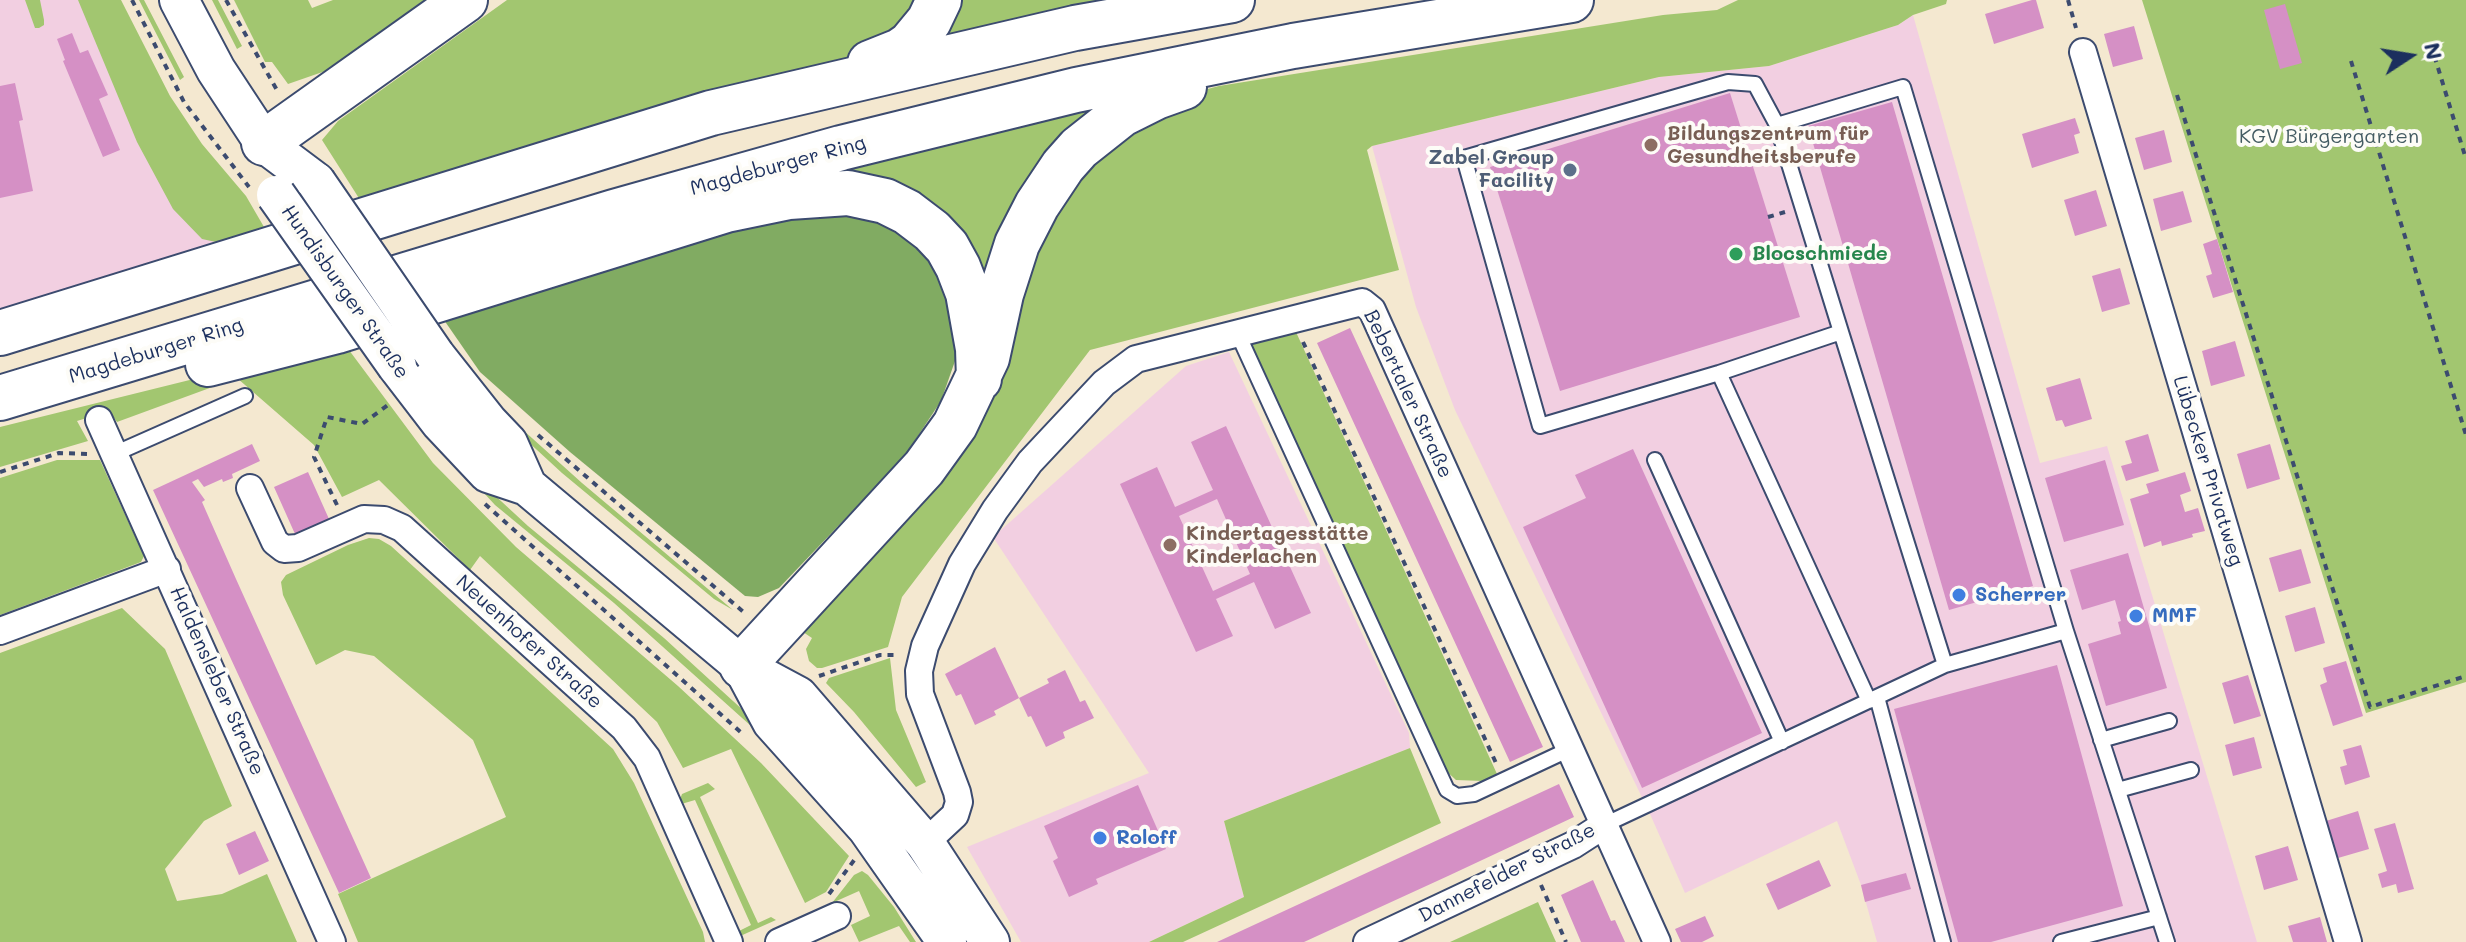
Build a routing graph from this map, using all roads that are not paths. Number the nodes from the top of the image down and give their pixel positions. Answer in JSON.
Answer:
{"nodes":[{"id":1,"x":179,"y":0,"type":"edge"},
{"id":2,"x":465,"y":0,"type":"edge"},
{"id":3,"x":939,"y":0,"type":"edge"},
{"id":4,"x":1232,"y":0,"type":"edge"},
{"id":5,"x":1398,"y":0,"type":"edge"},
{"id":6,"x":1571,"y":0,"type":"edge"},
{"id":7,"x":1293,"y":46,"type":"junction"},
{"id":8,"x":2083,"y":52,"type":"road end"},
{"id":9,"x":812,"y":89,"type":"junction"},
{"id":10,"x":1777,"y":125,"type":"junction"},
{"id":11,"x":264,"y":143,"type":"junction"},
{"id":12,"x":1237,"y":332,"type":"junction"},
{"id":13,"x":1841,"y":332,"type":"junction"},
{"id":14,"x":0,"y":333,"type":"edge"},
{"id":15,"x":0,"y":369,"type":"edge"},
{"id":16,"x":1719,"y":373,"type":"junction"},
{"id":17,"x":979,"y":379,"type":"junction"},
{"id":18,"x":62,"y":380,"type":"junction"},
{"id":19,"x":245,"y":396,"type":"dead end"},
{"id":20,"x":0,"y":398,"type":"edge"},
{"id":21,"x":99,"y":420,"type":"dead end"},
{"id":22,"x":114,"y":454,"type":"junction"},
{"id":23,"x":1655,"y":460,"type":"dead end"},
{"id":24,"x":527,"y":486,"type":"junction"},
{"id":25,"x":250,"y":488,"type":"dead end"},
{"id":26,"x":167,"y":569,"type":"junction"},
{"id":27,"x":0,"y":631,"type":"edge"},
{"id":28,"x":2066,"y":631,"type":"junction"},
{"id":29,"x":1945,"y":665,"type":"junction"},
{"id":30,"x":742,"y":666,"type":"junction"},
{"id":31,"x":1873,"y":699,"type":"junction"},
{"id":32,"x":2169,"y":721,"type":"dead end"},
{"id":33,"x":2101,"y":740,"type":"junction"},
{"id":34,"x":1782,"y":742,"type":"junction"},
{"id":35,"x":1570,"y":749,"type":"junction"},
{"id":36,"x":2191,"y":770,"type":"dead end"},
{"id":37,"x":2118,"y":790,"type":"junction"},
{"id":38,"x":1604,"y":825,"type":"junction"},
{"id":39,"x":925,"y":843,"type":"junction"},
{"id":40,"x":2159,"y":917,"type":"junction"},
{"id":41,"x":833,"y":918,"type":"road end"},
{"id":42,"x":332,"y":942,"type":"edge"},
{"id":43,"x":729,"y":942,"type":"edge"},
{"id":44,"x":779,"y":942,"type":"edge"},
{"id":45,"x":947,"y":942,"type":"edge"},
{"id":46,"x":990,"y":942,"type":"edge"},
{"id":47,"x":1367,"y":942,"type":"edge"},
{"id":48,"x":1657,"y":942,"type":"edge"},
{"id":49,"x":1943,"y":942,"type":"edge"},
{"id":50,"x":2061,"y":942,"type":"edge"},
{"id":51,"x":2167,"y":942,"type":"edge"},
{"id":52,"x":2348,"y":942,"type":"edge"}],
"edges":[{"from":1,"to":11,"type":"main road"},
{"from":2,"to":11,"type":"highway"},
{"from":3,"to":9,"type":"highway"},
{"from":4,"to":9,"type":"highway"},
{"from":5,"to":15,"type":"highway","name":"Magdeburger Ring"},
{"from":6,"to":7,"type":"highway","name":"Magdeburger Ring"},
{"from":7,"to":17,"type":"highway"},
{"from":7,"to":18,"type":"highway","name":"Magdeburger Ring"},
{"from":8,"to":52,"type":"street","name":"Lübecker Privatweg"},
{"from":9,"to":14,"type":"highway"},
{"from":10,"to":13,"type":"lane"},
{"from":10,"to":16,"type":"lane"},
{"from":10,"to":28,"type":"lane"},
{"from":11,"to":24,"type":"main road","name":"Hundisburger Straße","bridge":true},
{"from":11,"to":24,"type":"main road","name":"Hundisburger Straße","bridge":true},
{"from":12,"to":35,"type":"street","name":"Bebertaler Straße"},
{"from":12,"to":35,"type":"lane"},
{"from":12,"to":39,"type":"street"},
{"from":13,"to":16,"type":"lane"},
{"from":13,"to":29,"type":"lane"},
{"from":16,"to":31,"type":"lane"},
{"from":17,"to":18,"type":"highway"},
{"from":17,"to":30,"type":"highway"},
{"from":18,"to":20,"type":"highway","name":"Magdeburger Ring"},
{"from":19,"to":22,"type":"lane"},
{"from":21,"to":22,"type":"street","name":"Haldensleber Straße"},
{"from":22,"to":26,"type":"street","name":"Haldensleber Straße"},
{"from":23,"to":34,"type":"lane"},
{"from":24,"to":30,"type":"main road","name":"Hundisburger Straße"},
{"from":25,"to":43,"type":"street","name":"Neuenhofer Straße"},
{"from":26,"to":27,"type":"street"},
{"from":26,"to":42,"type":"street","name":"Haldensleber Straße"},
{"from":28,"to":29,"type":"lane"},
{"from":28,"to":33,"type":"lane"},
{"from":29,"to":31,"type":"lane"},
{"from":30,"to":39,"type":"main road","name":"Hundisburger Straße"},
{"from":30,"to":45,"type":"main road","name":"Hundisburger Straße"},
{"from":31,"to":34,"type":"lane"},
{"from":31,"to":49,"type":"lane"},
{"from":32,"to":33,"type":"lane"},
{"from":33,"to":37,"type":"lane"},
{"from":34,"to":38,"type":"lane"},
{"from":35,"to":38,"type":"street","name":"Bebertaler Straße"},
{"from":36,"to":37,"type":"lane"},
{"from":37,"to":40,"type":"lane"},
{"from":38,"to":47,"type":"street","name":"Dannefelder Straße"},
{"from":38,"to":48,"type":"street","name":"Bebertaler Straße"},
{"from":39,"to":46,"type":"main road","name":"Hundisburger Straße"},
{"from":40,"to":50,"type":"lane"},
{"from":40,"to":51,"type":"lane"},
{"from":41,"to":44,"type":"street"}]}
